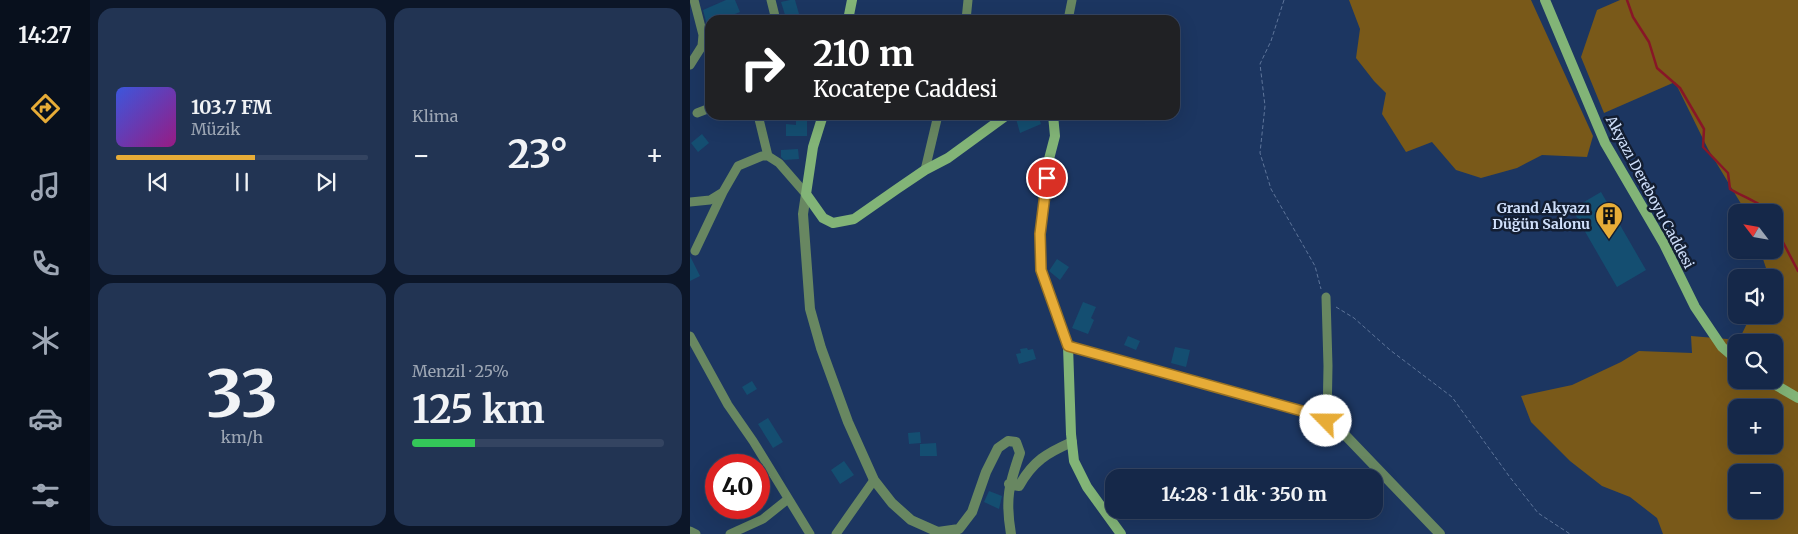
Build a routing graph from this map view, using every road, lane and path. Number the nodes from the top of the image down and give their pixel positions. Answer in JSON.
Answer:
{"nodes":[{"id":1,"x":694,"y":0,"type":"edge"},
{"id":2,"x":771,"y":0,"type":"edge"},
{"id":3,"x":852,"y":0,"type":"edge"},
{"id":4,"x":968,"y":0,"type":"edge"},
{"id":5,"x":1072,"y":0,"type":"edge"},
{"id":6,"x":1284,"y":0,"type":"edge"},
{"id":7,"x":1544,"y":0,"type":"edge"},
{"id":8,"x":775,"y":15,"type":"edge"},
{"id":9,"x":849,"y":15,"type":"edge"},
{"id":10,"x":966,"y":15,"type":"edge"},
{"id":11,"x":1069,"y":15,"type":"edge"},
{"id":12,"x":690,"y":65,"type":"edge"},
{"id":13,"x":705,"y":110,"type":"edge"},
{"id":14,"x":697,"y":112,"type":"dead end"},
{"id":15,"x":759,"y":120,"type":"edge"},
{"id":16,"x":821,"y":120,"type":"edge"},
{"id":17,"x":937,"y":120,"type":"edge"},
{"id":18,"x":1000,"y":120,"type":"edge"},
{"id":19,"x":1053,"y":120,"type":"edge"},
{"id":20,"x":768,"y":156,"type":"junction"},
{"id":21,"x":925,"y":170,"type":"junction"},
{"id":22,"x":723,"y":192,"type":"junction"},
{"id":23,"x":806,"y":194,"type":"junction"},
{"id":24,"x":690,"y":202,"type":"edge"},
{"id":25,"x":695,"y":250,"type":"dead end"},
{"id":26,"x":1326,"y":297,"type":"junction"},
{"id":27,"x":690,"y":336,"type":"edge"},
{"id":28,"x":1068,"y":346,"type":"junction"},
{"id":29,"x":1728,"y":352,"type":"edge"},
{"id":30,"x":1782,"y":389,"type":"edge"},
{"id":31,"x":1798,"y":398,"type":"edge"},
{"id":32,"x":1326,"y":421,"type":"junction"},
{"id":33,"x":1072,"y":442,"type":"junction"},
{"id":34,"x":874,"y":480,"type":"junction"},
{"id":35,"x":1009,"y":484,"type":"junction"},
{"id":36,"x":788,"y":499,"type":"junction"},
{"id":37,"x":690,"y":531,"type":"edge"},
{"id":38,"x":696,"y":534,"type":"edge"},
{"id":39,"x":730,"y":534,"type":"edge"},
{"id":40,"x":810,"y":534,"type":"edge"},
{"id":41,"x":836,"y":534,"type":"edge"},
{"id":42,"x":1011,"y":534,"type":"edge"},
{"id":43,"x":1121,"y":534,"type":"edge"},
{"id":44,"x":1440,"y":534,"type":"edge"},
{"id":45,"x":1570,"y":534,"type":"edge"}],
"edges":[{"from":1,"to":12,"type":"street"},
{"from":2,"to":8,"type":"street"},
{"from":3,"to":9,"type":"main road"},
{"from":4,"to":10,"type":"street"},
{"from":5,"to":11,"type":"street"},
{"from":6,"to":26,"type":"path"},
{"from":7,"to":29,"type":"main road","name":"Akyazı Dereboyu Caddesi"},
{"from":13,"to":14,"type":"street"},
{"from":15,"to":20,"type":"street"},
{"from":16,"to":23,"type":"main road"},
{"from":17,"to":21,"type":"street"},
{"from":18,"to":21,"type":"main road"},
{"from":19,"to":28,"type":"main road"},
{"from":20,"to":22,"type":"street"},
{"from":20,"to":23,"type":"street"},
{"from":21,"to":23,"type":"main road"},
{"from":22,"to":24,"type":"street"},
{"from":22,"to":25,"type":"street"},
{"from":23,"to":34,"type":"street"},
{"from":26,"to":32,"type":"street"},
{"from":26,"to":45,"type":"path"},
{"from":27,"to":36,"type":"street"},
{"from":28,"to":32,"type":"street"},
{"from":28,"to":33,"type":"main road"},
{"from":30,"to":31,"type":"main road"},
{"from":32,"to":44,"type":"street"},
{"from":33,"to":35,"type":"street"},
{"from":33,"to":43,"type":"main road"},
{"from":34,"to":35,"type":"street"},
{"from":34,"to":41,"type":"street"},
{"from":35,"to":42,"type":"street"},
{"from":36,"to":39,"type":"street"},
{"from":36,"to":40,"type":"street"},
{"from":37,"to":38,"type":"street"}]}
